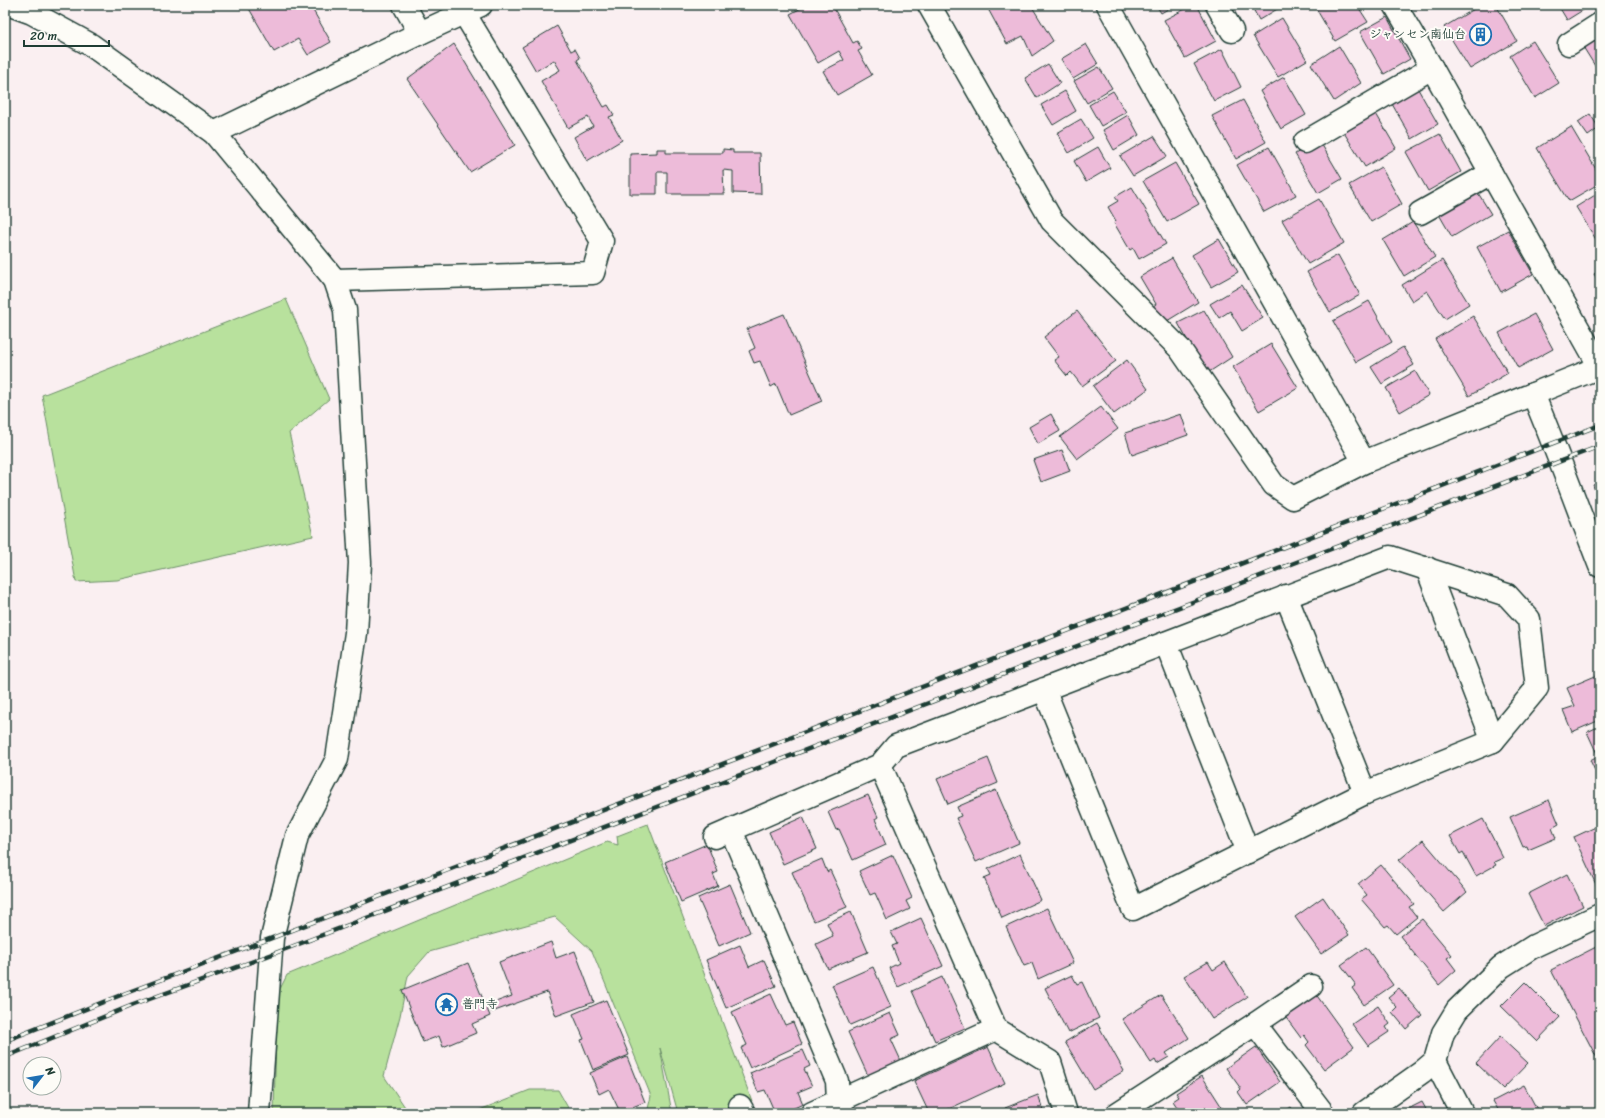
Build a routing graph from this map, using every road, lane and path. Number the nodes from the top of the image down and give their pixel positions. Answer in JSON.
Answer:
{"nodes":[{"id":1,"x":10,"y":5,"type":"edge"},
{"id":2,"x":404,"y":5,"type":"edge"},
{"id":3,"x":929,"y":5,"type":"edge"},
{"id":4,"x":1108,"y":5,"type":"edge"},
{"id":5,"x":1217,"y":5,"type":"edge"},
{"id":6,"x":1395,"y":5,"type":"edge"},
{"id":7,"x":472,"y":9,"type":"edge"},
{"id":8,"x":1600,"y":24,"type":"edge"},
{"id":9,"x":1232,"y":31,"type":"dead end"},
{"id":10,"x":420,"y":33,"type":"junction"},
{"id":11,"x":1569,"y":44,"type":"dead end"},
{"id":12,"x":1432,"y":68,"type":"junction"},
{"id":13,"x":214,"y":133,"type":"junction"},
{"id":14,"x":1305,"y":142,"type":"dead end"},
{"id":15,"x":1491,"y":173,"type":"junction"},
{"id":16,"x":1420,"y":213,"type":"dead end"},
{"id":17,"x":335,"y":280,"type":"junction"},
{"id":18,"x":1600,"y":367,"type":"edge"},
{"id":19,"x":1533,"y":394,"type":"junction"},
{"id":20,"x":1364,"y":462,"type":"junction"},
{"id":21,"x":1600,"y":566,"type":"edge"},
{"id":22,"x":1427,"y":568,"type":"junction"},
{"id":23,"x":1286,"y":596,"type":"junction"},
{"id":24,"x":1166,"y":642,"type":"junction"},
{"id":25,"x":1044,"y":689,"type":"junction"},
{"id":26,"x":1493,"y":740,"type":"junction"},
{"id":27,"x":880,"y":765,"type":"junction"},
{"id":28,"x":1365,"y":793,"type":"junction"},
{"id":29,"x":1248,"y":852,"type":"junction"},
{"id":30,"x":1600,"y":915,"type":"edge"},
{"id":31,"x":1311,"y":986,"type":"dead end"},
{"id":32,"x":1255,"y":1024,"type":"junction"},
{"id":33,"x":996,"y":1029,"type":"junction"},
{"id":34,"x":1435,"y":1061,"type":"junction"},
{"id":35,"x":841,"y":1107,"type":"edge"},
{"id":36,"x":259,"y":1113,"type":"edge"},
{"id":37,"x":812,"y":1113,"type":"edge"},
{"id":38,"x":1066,"y":1113,"type":"edge"},
{"id":39,"x":1118,"y":1113,"type":"edge"},
{"id":40,"x":1323,"y":1113,"type":"edge"},
{"id":41,"x":1364,"y":1113,"type":"edge"},
{"id":42,"x":1462,"y":1113,"type":"edge"}],
"edges":[{"from":1,"to":13,"type":"street"},
{"from":2,"to":10,"type":"street"},
{"from":3,"to":20,"type":"street"},
{"from":4,"to":20,"type":"street"},
{"from":5,"to":9,"type":"street"},
{"from":6,"to":12,"type":"street"},
{"from":7,"to":10,"type":"street"},
{"from":7,"to":17,"type":"street"},
{"from":8,"to":11,"type":"street"},
{"from":10,"to":13,"type":"street"},
{"from":12,"to":14,"type":"street"},
{"from":12,"to":15,"type":"street"},
{"from":13,"to":17,"type":"street"},
{"from":15,"to":16,"type":"street"},
{"from":15,"to":18,"type":"street"},
{"from":17,"to":36,"type":"street"},
{"from":18,"to":19,"type":"street"},
{"from":19,"to":20,"type":"street"},
{"from":19,"to":21,"type":"street"},
{"from":22,"to":23,"type":"street"},
{"from":22,"to":26,"type":"street"},
{"from":22,"to":26,"type":"street"},
{"from":23,"to":24,"type":"street"},
{"from":23,"to":28,"type":"street"},
{"from":24,"to":25,"type":"street"},
{"from":24,"to":29,"type":"street"},
{"from":25,"to":27,"type":"street"},
{"from":25,"to":29,"type":"street"},
{"from":26,"to":28,"type":"street"},
{"from":27,"to":33,"type":"street"},
{"from":27,"to":35,"type":"street"},
{"from":28,"to":29,"type":"street"},
{"from":30,"to":34,"type":"street"},
{"from":31,"to":32,"type":"street"},
{"from":32,"to":39,"type":"street"},
{"from":32,"to":40,"type":"street"},
{"from":33,"to":35,"type":"street"},
{"from":33,"to":38,"type":"street"},
{"from":34,"to":41,"type":"street"},
{"from":34,"to":42,"type":"street"},
{"from":35,"to":37,"type":"street"}]}
